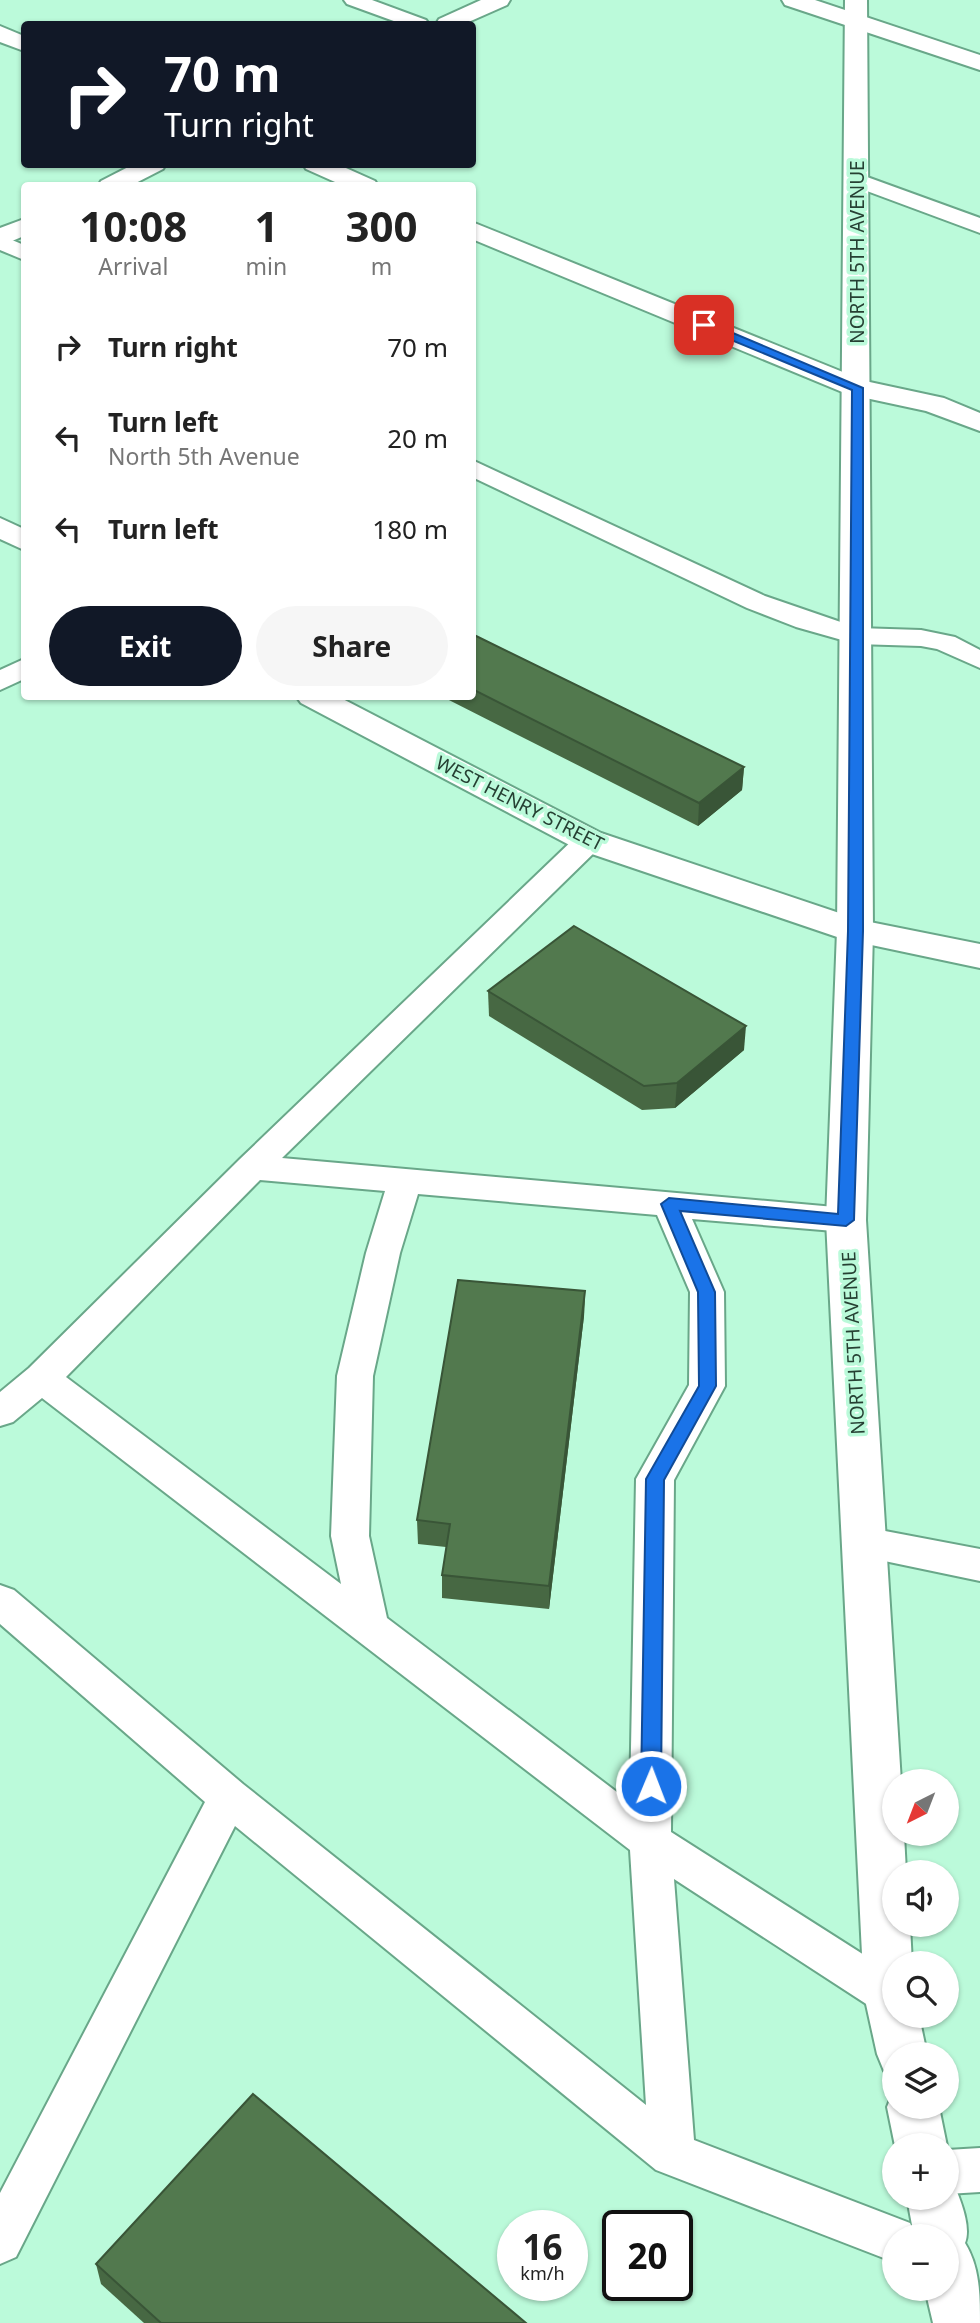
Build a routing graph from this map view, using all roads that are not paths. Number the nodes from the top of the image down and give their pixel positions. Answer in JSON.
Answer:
{"nodes":[{"id":1,"x":354,"y":0,"type":"edge"},
{"id":2,"x":499,"y":0,"type":"edge"},
{"id":3,"x":793,"y":0,"type":"edge"},
{"id":4,"x":856,"y":10,"type":"edge"},
{"id":5,"x":411,"y":21,"type":"edge"},
{"id":6,"x":454,"y":21,"type":"edge"},
{"id":7,"x":0,"y":33,"type":"edge"},
{"id":8,"x":21,"y":43,"type":"edge"},
{"id":9,"x":980,"y":63,"type":"edge"},
{"id":10,"x":146,"y":168,"type":"edge"},
{"id":11,"x":324,"y":168,"type":"edge"},
{"id":12,"x":856,"y":179,"type":"junction"},
{"id":13,"x":118,"y":182,"type":"edge"},
{"id":14,"x":357,"y":182,"type":"edge"},
{"id":15,"x":980,"y":226,"type":"edge"},
{"id":16,"x":21,"y":229,"type":"edge"},
{"id":17,"x":476,"y":232,"type":"edge"},
{"id":18,"x":0,"y":240,"type":"edge"},
{"id":19,"x":21,"y":251,"type":"edge"},
{"id":20,"x":858,"y":388,"type":"junction"},
{"id":21,"x":980,"y":423,"type":"edge"},
{"id":22,"x":476,"y":469,"type":"edge"},
{"id":23,"x":0,"y":527,"type":"edge"},
{"id":24,"x":21,"y":539,"type":"edge"},
{"id":25,"x":856,"y":636,"type":"junction"},
{"id":26,"x":980,"y":660,"type":"edge"},
{"id":27,"x":21,"y":669,"type":"edge"},
{"id":28,"x":0,"y":682,"type":"edge"},
{"id":29,"x":320,"y":700,"type":"edge"},
{"id":30,"x":589,"y":841,"type":"junction"},
{"id":31,"x":855,"y":931,"type":"junction"},
{"id":32,"x":980,"y":956,"type":"edge"},
{"id":33,"x":251,"y":1167,"type":"junction"},
{"id":34,"x":405,"y":1181,"type":"junction"},
{"id":35,"x":669,"y":1204,"type":"junction"},
{"id":36,"x":846,"y":1220,"type":"junction"},
{"id":37,"x":42,"y":1378,"type":"junction"},
{"id":38,"x":0,"y":1412,"type":"edge"},
{"id":39,"x":864,"y":1543,"type":"junction"},
{"id":40,"x":980,"y":1566,"type":"edge"},
{"id":41,"x":0,"y":1601,"type":"edge"},
{"id":42,"x":369,"y":1626,"type":"junction"},
{"id":43,"x":229,"y":1797,"type":"junction"},
{"id":44,"x":650,"y":1842,"type":"junction"},
{"id":45,"x":887,"y":1951,"type":"edge"},
{"id":46,"x":882,"y":1991,"type":"edge"},
{"id":47,"x":672,"y":2154,"type":"junction"},
{"id":48,"x":980,"y":2170,"type":"edge"},
{"id":49,"x":959,"y":2171,"type":"edge"},
{"id":50,"x":882,"y":2234,"type":"edge"},
{"id":51,"x":0,"y":2241,"type":"edge"},
{"id":52,"x":955,"y":2301,"type":"edge"},
{"id":53,"x":960,"y":2323,"type":"edge"}],
"edges":[{"from":1,"to":5,"type":"lane"},
{"from":2,"to":6,"type":"street"},
{"from":3,"to":4,"type":"street"},
{"from":4,"to":9,"type":"street"},
{"from":4,"to":12,"type":"street","name":"NORTH 5TH AVENUE"},
{"from":7,"to":8,"type":"street"},
{"from":10,"to":13,"type":"street"},
{"from":11,"to":14,"type":"street"},
{"from":12,"to":15,"type":"lane"},
{"from":12,"to":20,"type":"street","name":"NORTH 5TH AVENUE"},
{"from":16,"to":18,"type":"street"},
{"from":17,"to":20,"type":"street"},
{"from":18,"to":19,"type":"lane"},
{"from":20,"to":21,"type":"street"},
{"from":20,"to":25,"type":"street","name":"NORTH 5TH AVENUE"},
{"from":22,"to":25,"type":"lane"},
{"from":23,"to":24,"type":"street"},
{"from":25,"to":26,"type":"lane"},
{"from":25,"to":31,"type":"street","name":"NORTH 5TH AVENUE"},
{"from":27,"to":28,"type":"lane"},
{"from":29,"to":30,"type":"street","name":"WEST HENRY STREET"},
{"from":30,"to":31,"type":"street","name":"WEST HENRY STREET"},
{"from":30,"to":33,"type":"lane"},
{"from":31,"to":32,"type":"street","name":"WEST HENRY STREET"},
{"from":31,"to":36,"type":"street","name":"NORTH 5TH AVENUE"},
{"from":33,"to":34,"type":"lane"},
{"from":33,"to":37,"type":"lane"},
{"from":34,"to":35,"type":"lane"},
{"from":34,"to":42,"type":"lane"},
{"from":35,"to":36,"type":"lane"},
{"from":35,"to":44,"type":"lane"},
{"from":36,"to":39,"type":"street","name":"NORTH 5TH AVENUE"},
{"from":37,"to":38,"type":"lane"},
{"from":37,"to":42,"type":"lane"},
{"from":39,"to":40,"type":"lane"},
{"from":39,"to":45,"type":"street","name":"NORTH 5TH AVENUE"},
{"from":41,"to":43,"type":"lane"},
{"from":42,"to":44,"type":"lane"},
{"from":43,"to":47,"type":"lane"},
{"from":43,"to":51,"type":"lane"},
{"from":44,"to":46,"type":"lane"},
{"from":44,"to":47,"type":"lane"},
{"from":47,"to":50,"type":"lane"},
{"from":48,"to":49,"type":"lane"},
{"from":52,"to":53,"type":"street"}]}
